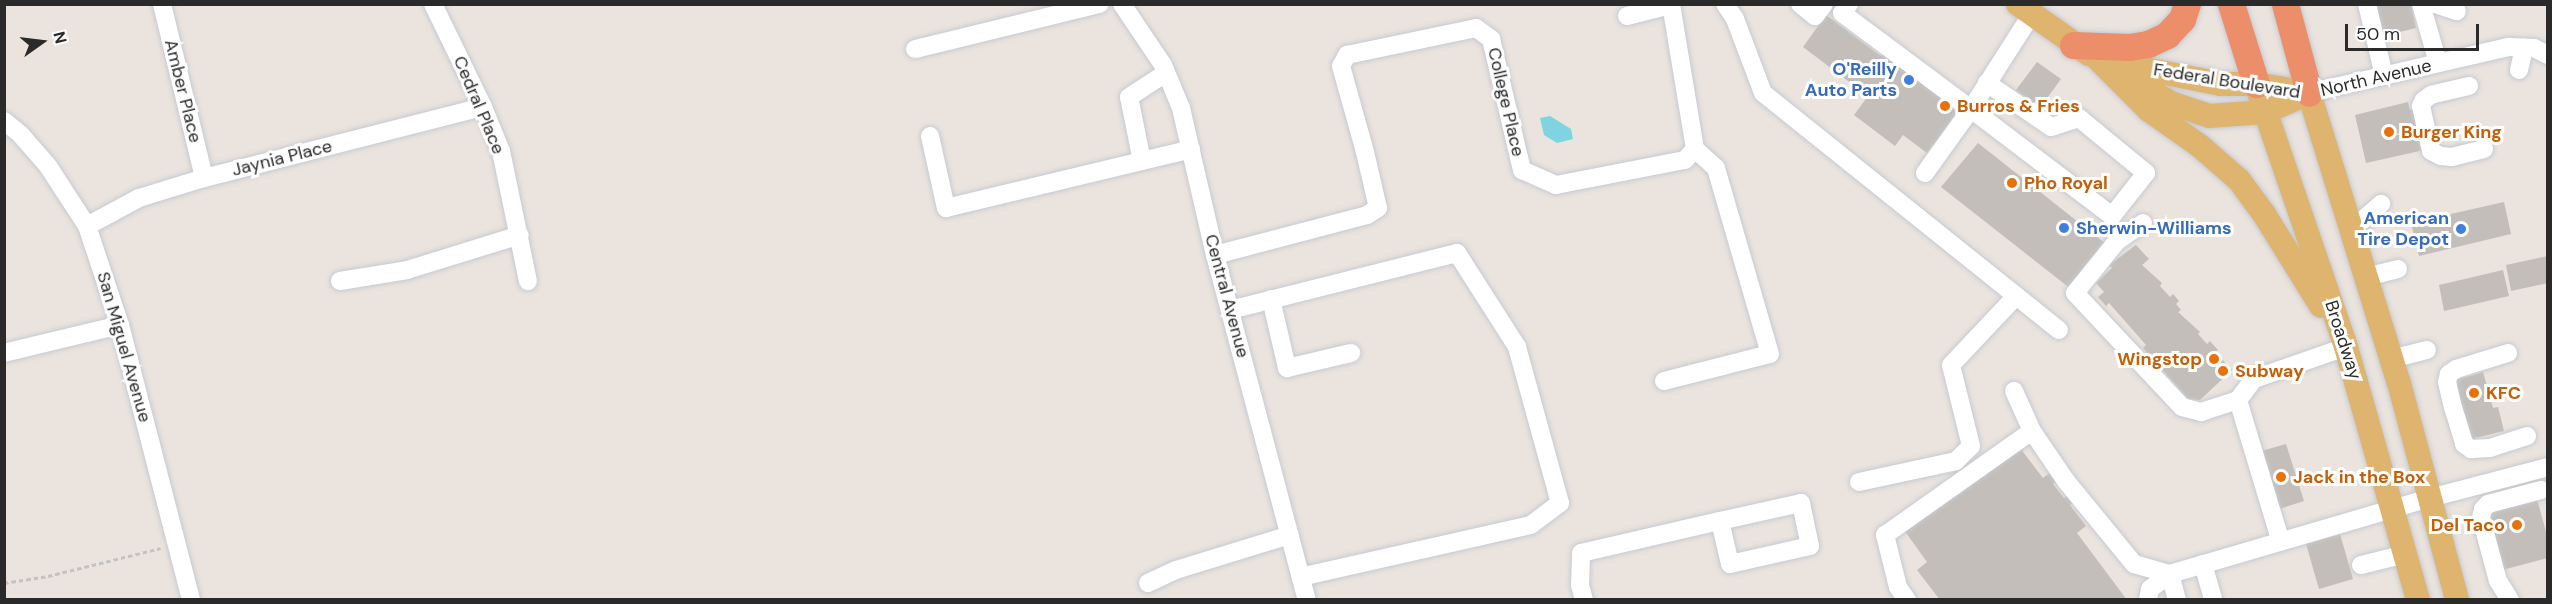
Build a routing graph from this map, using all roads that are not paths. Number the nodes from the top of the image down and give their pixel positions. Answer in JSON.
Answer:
{"nodes":[{"id":1,"x":162,"y":4,"type":"edge"},
{"id":2,"x":433,"y":4,"type":"edge"},
{"id":3,"x":1100,"y":4,"type":"edge"},
{"id":4,"x":1122,"y":4,"type":"edge"},
{"id":5,"x":1725,"y":4,"type":"edge"},
{"id":6,"x":1800,"y":4,"type":"edge"},
{"id":7,"x":1824,"y":4,"type":"edge"},
{"id":8,"x":1849,"y":4,"type":"edge"},
{"id":9,"x":2187,"y":4,"type":"edge"},
{"id":10,"x":2231,"y":4,"type":"edge"},
{"id":11,"x":2285,"y":4,"type":"edge"},
{"id":12,"x":2367,"y":4,"type":"edge"},
{"id":13,"x":2421,"y":4,"type":"edge"},
{"id":14,"x":2434,"y":4,"type":"edge"},
{"id":15,"x":1671,"y":5,"type":"edge"},
{"id":16,"x":2025,"y":10,"type":"edge"},
{"id":17,"x":2457,"y":11,"type":"dead end"},
{"id":18,"x":1627,"y":16,"type":"dead end"},
{"id":19,"x":2073,"y":45,"type":"junction"},
{"id":20,"x":2524,"y":48,"type":"junction"},
{"id":21,"x":915,"y":49,"type":"dead end"},
{"id":22,"x":2547,"y":55,"type":"edge"},
{"id":23,"x":2462,"y":58,"type":"junction"},
{"id":24,"x":2098,"y":59,"type":"junction"},
{"id":25,"x":2438,"y":63,"type":"junction"},
{"id":26,"x":2519,"y":70,"type":"dead end"},
{"id":27,"x":1166,"y":73,"type":"junction"},
{"id":28,"x":2384,"y":76,"type":"junction"},
{"id":29,"x":1987,"y":83,"type":"junction"},
{"id":30,"x":2256,"y":84,"type":"junction"},
{"id":31,"x":2309,"y":93,"type":"junction"},
{"id":32,"x":483,"y":107,"type":"junction"},
{"id":33,"x":1971,"y":109,"type":"junction"},
{"id":34,"x":2265,"y":112,"type":"junction"},
{"id":35,"x":4,"y":121,"type":"edge"},
{"id":36,"x":930,"y":136,"type":"dead end"},
{"id":37,"x":1191,"y":149,"type":"junction"},
{"id":38,"x":1695,"y":149,"type":"junction"},
{"id":39,"x":2484,"y":149,"type":"dead end"},
{"id":40,"x":1142,"y":161,"type":"junction"},
{"id":41,"x":1925,"y":173,"type":"dead end"},
{"id":42,"x":204,"y":178,"type":"junction"},
{"id":43,"x":2381,"y":204,"type":"dead end"},
{"id":44,"x":2143,"y":223,"type":"dead end"},
{"id":45,"x":87,"y":226,"type":"junction"},
{"id":46,"x":2351,"y":230,"type":"junction"},
{"id":47,"x":520,"y":236,"type":"junction"},
{"id":48,"x":1215,"y":255,"type":"junction"},
{"id":49,"x":2398,"y":269,"type":"dead end"},
{"id":50,"x":2366,"y":277,"type":"junction"},
{"id":51,"x":340,"y":281,"type":"dead end"},
{"id":52,"x":528,"y":281,"type":"dead end"},
{"id":53,"x":2016,"y":296,"type":"junction"},
{"id":54,"x":1271,"y":299,"type":"junction"},
{"id":55,"x":1230,"y":310,"type":"junction"},
{"id":56,"x":120,"y":325,"type":"junction"},
{"id":57,"x":2059,"y":330,"type":"dead end"},
{"id":58,"x":2346,"y":347,"type":"junction"},
{"id":59,"x":2427,"y":350,"type":"dead end"},
{"id":60,"x":4,"y":352,"type":"edge"},
{"id":61,"x":1351,"y":353,"type":"dead end"},
{"id":62,"x":2508,"y":353,"type":"dead end"},
{"id":63,"x":2391,"y":359,"type":"junction"},
{"id":64,"x":1664,"y":381,"type":"dead end"},
{"id":65,"x":2014,"y":391,"type":"dead end"},
{"id":66,"x":2238,"y":400,"type":"junction"},
{"id":67,"x":2032,"y":431,"type":"junction"},
{"id":68,"x":2527,"y":436,"type":"dead end"},
{"id":69,"x":2547,"y":467,"type":"edge"},
{"id":70,"x":1859,"y":482,"type":"dead end"},
{"id":71,"x":2541,"y":490,"type":"dead end"},
{"id":72,"x":2430,"y":498,"type":"junction"},
{"id":73,"x":2394,"y":508,"type":"junction"},
{"id":74,"x":1720,"y":521,"type":"junction"},
{"id":75,"x":1290,"y":535,"type":"junction"},
{"id":76,"x":2281,"y":542,"type":"junction"},
{"id":77,"x":2406,"y":554,"type":"junction"},
{"id":78,"x":2203,"y":564,"type":"junction"},
{"id":79,"x":2361,"y":565,"type":"dead end"},
{"id":80,"x":2170,"y":574,"type":"junction"},
{"id":81,"x":1301,"y":578,"type":"junction"},
{"id":82,"x":1148,"y":583,"type":"dead end"},
{"id":83,"x":191,"y":600,"type":"edge"},
{"id":84,"x":1307,"y":600,"type":"edge"},
{"id":85,"x":1584,"y":600,"type":"edge"},
{"id":86,"x":1907,"y":600,"type":"edge"},
{"id":87,"x":2148,"y":600,"type":"edge"},
{"id":88,"x":2177,"y":600,"type":"edge"},
{"id":89,"x":2213,"y":600,"type":"edge"},
{"id":90,"x":2418,"y":600,"type":"edge"},
{"id":91,"x":2457,"y":600,"type":"edge"},
{"id":92,"x":2510,"y":600,"type":"edge"}],
"edges":[{"from":1,"to":42,"type":"street","name":"Amber Place"},
{"from":2,"to":32,"type":"street","name":"Cedral Place"},
{"from":3,"to":21,"type":"street"},
{"from":4,"to":27,"type":"street","name":"Central Avenue"},
{"from":5,"to":53,"type":"street"},
{"from":6,"to":7,"type":"street"},
{"from":8,"to":33,"type":"street"},
{"from":9,"to":19,"type":"highway"},
{"from":10,"to":30,"type":"highway"},
{"from":11,"to":31,"type":"highway"},
{"from":12,"to":28,"type":"street"},
{"from":13,"to":25,"type":"street"},
{"from":14,"to":17,"type":"street"},
{"from":15,"to":18,"type":"street"},
{"from":15,"to":38,"type":"street"},
{"from":16,"to":19,"type":"main road","name":"Federal Boulevard"},
{"from":16,"to":29,"type":"street"},
{"from":19,"to":24,"type":"main road","name":"Federal Boulevard"},
{"from":20,"to":22,"type":"street","name":"North Avenue"},
{"from":20,"to":23,"type":"street","name":"North Avenue"},
{"from":20,"to":26,"type":"street"},
{"from":23,"to":25,"type":"street","name":"North Avenue"},
{"from":23,"to":39,"type":"street"},
{"from":24,"to":30,"type":"main road","name":"Federal Boulevard"},
{"from":24,"to":34,"type":"main road","name":"Federal Boulevard"},
{"from":24,"to":58,"type":"main road"},
{"from":25,"to":28,"type":"street","name":"North Avenue"},
{"from":27,"to":37,"type":"street","name":"Central Avenue"},
{"from":27,"to":40,"type":"street"},
{"from":28,"to":31,"type":"street","name":"North Avenue"},
{"from":29,"to":33,"type":"street"},
{"from":29,"to":33,"type":"street"},
{"from":30,"to":31,"type":"main road","name":"Federal Boulevard"},
{"from":30,"to":34,"type":"main road","name":"Broadway"},
{"from":31,"to":34,"type":"main road","name":"Federal Boulevard"},
{"from":31,"to":46,"type":"main road"},
{"from":32,"to":42,"type":"street","name":"Jaynia Place"},
{"from":32,"to":47,"type":"street","name":"Cedral Place"},
{"from":33,"to":41,"type":"street"},
{"from":34,"to":58,"type":"main road","name":"Broadway"},
{"from":35,"to":45,"type":"street","name":"San Miguel Avenue"},
{"from":36,"to":40,"type":"street"},
{"from":37,"to":40,"type":"street"},
{"from":37,"to":48,"type":"street","name":"Central Avenue"},
{"from":38,"to":48,"type":"street","name":"College Place"},
{"from":38,"to":64,"type":"street"},
{"from":42,"to":45,"type":"street","name":"Jaynia Place"},
{"from":43,"to":46,"type":"street"},
{"from":44,"to":66,"type":"street"},
{"from":45,"to":56,"type":"street","name":"San Miguel Avenue"},
{"from":46,"to":50,"type":"main road"},
{"from":47,"to":51,"type":"street"},
{"from":47,"to":52,"type":"street","name":"Cedral Place"},
{"from":48,"to":55,"type":"street","name":"Central Avenue"},
{"from":49,"to":50,"type":"street"},
{"from":50,"to":63,"type":"main road"},
{"from":53,"to":57,"type":"street"},
{"from":53,"to":70,"type":"street"},
{"from":54,"to":55,"type":"street"},
{"from":54,"to":61,"type":"street"},
{"from":54,"to":81,"type":"street"},
{"from":55,"to":75,"type":"street","name":"Central Avenue"},
{"from":56,"to":60,"type":"street"},
{"from":56,"to":83,"type":"street","name":"San Miguel Avenue"},
{"from":58,"to":66,"type":"street"},
{"from":58,"to":73,"type":"main road","name":"Broadway"},
{"from":59,"to":63,"type":"street"},
{"from":62,"to":68,"type":"street"},
{"from":63,"to":72,"type":"main road"},
{"from":65,"to":67,"type":"street"},
{"from":66,"to":76,"type":"street"},
{"from":67,"to":80,"type":"street"},
{"from":67,"to":86,"type":"street"},
{"from":69,"to":72,"type":"street"},
{"from":71,"to":92,"type":"street"},
{"from":72,"to":73,"type":"street"},
{"from":72,"to":91,"type":"main road"},
{"from":73,"to":76,"type":"street"},
{"from":73,"to":77,"type":"main road","name":"Broadway"},
{"from":74,"to":74,"type":"street"},
{"from":74,"to":85,"type":"street"},
{"from":75,"to":81,"type":"street","name":"Central Avenue"},
{"from":75,"to":82,"type":"street"},
{"from":76,"to":78,"type":"street"},
{"from":77,"to":79,"type":"street"},
{"from":77,"to":90,"type":"main road","name":"Broadway"},
{"from":78,"to":80,"type":"street"},
{"from":78,"to":89,"type":"street"},
{"from":80,"to":87,"type":"street"},
{"from":80,"to":88,"type":"street"},
{"from":81,"to":84,"type":"street","name":"Central Avenue"}]}
